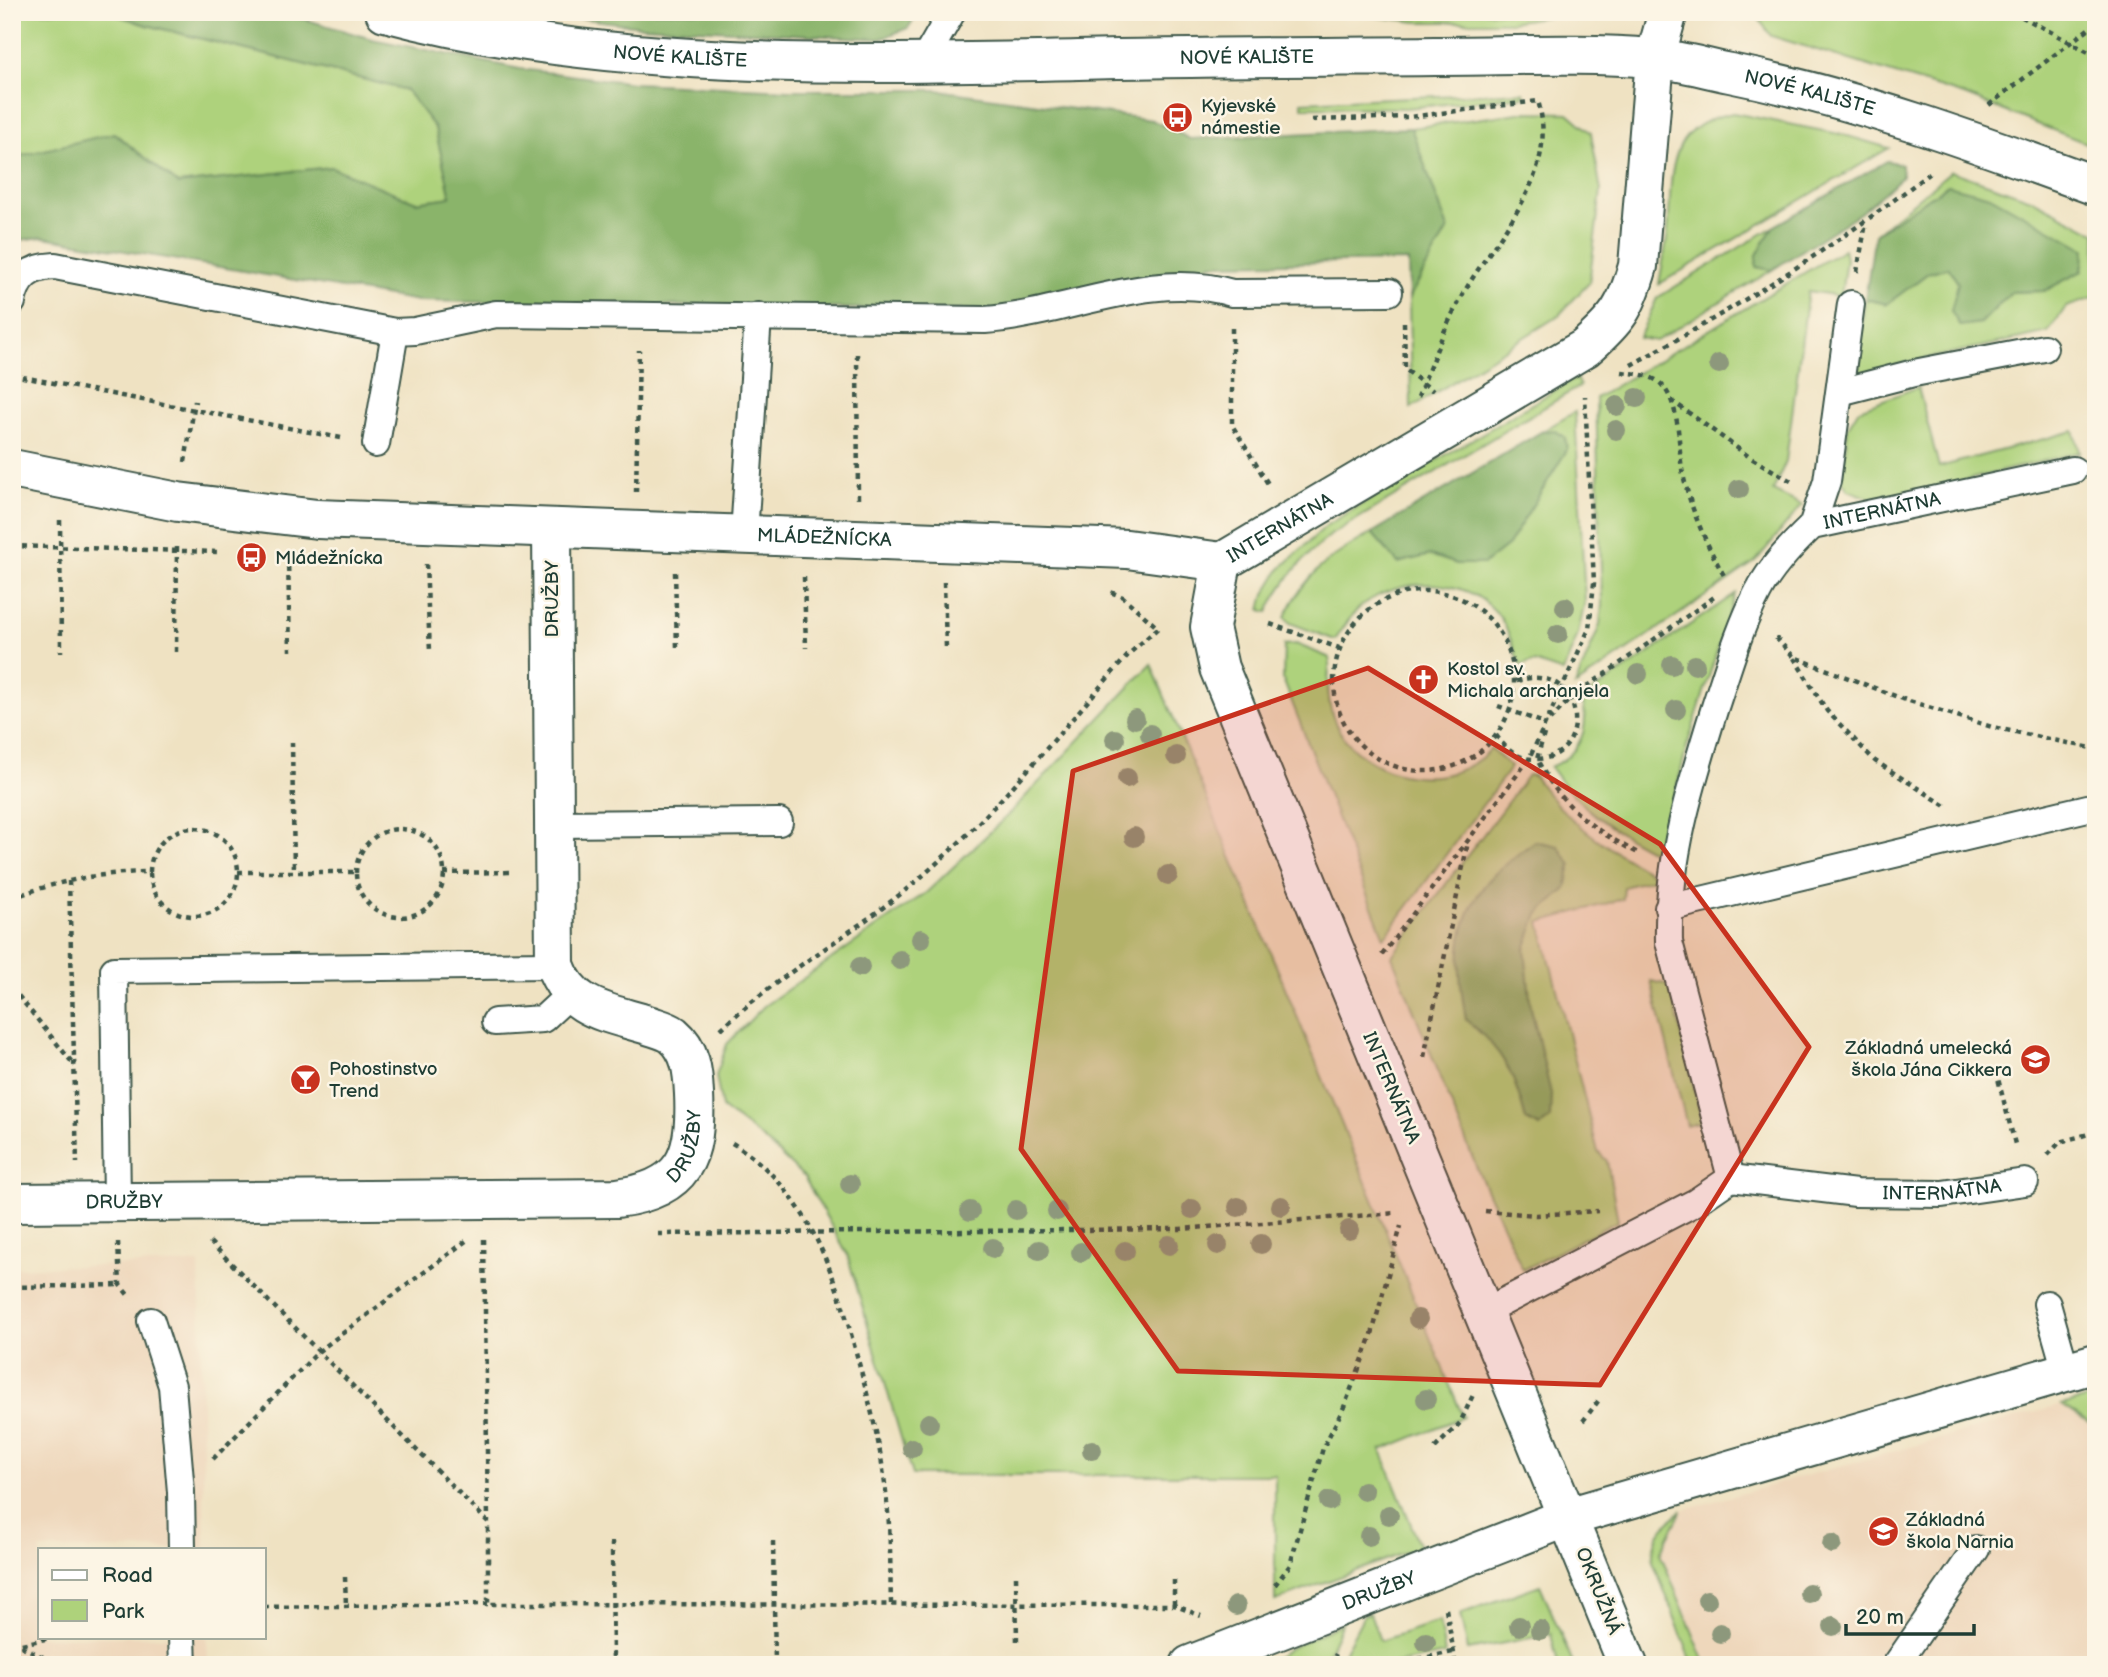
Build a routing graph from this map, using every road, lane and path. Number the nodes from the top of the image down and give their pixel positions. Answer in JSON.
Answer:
{"nodes":[{"id":1,"x":385,"y":12,"type":"edge"},
{"id":2,"x":951,"y":12,"type":"edge"},
{"id":3,"x":1668,"y":12,"type":"edge"},
{"id":4,"x":2013,"y":12,"type":"edge"},
{"id":5,"x":2096,"y":23,"type":"edge"},
{"id":6,"x":2072,"y":44,"type":"junction"},
{"id":7,"x":2096,"y":56,"type":"edge"},
{"id":8,"x":1655,"y":58,"type":"junction"},
{"id":9,"x":922,"y":64,"type":"junction"},
{"id":10,"x":1988,"y":105,"type":"dead end"},
{"id":11,"x":1312,"y":120,"type":"dead end"},
{"id":12,"x":1937,"y":167,"type":"dead end"},
{"id":13,"x":2096,"y":186,"type":"edge"},
{"id":14,"x":1866,"y":223,"type":"junction"},
{"id":15,"x":1389,"y":292,"type":"joint"},
{"id":16,"x":1232,"y":293,"type":"junction"},
{"id":17,"x":12,"y":302,"type":"edge"},
{"id":18,"x":1851,"y":304,"type":"joint"},
{"id":19,"x":639,"y":314,"type":"junction"},
{"id":20,"x":758,"y":316,"type":"junction"},
{"id":21,"x":857,"y":318,"type":"junction"},
{"id":22,"x":395,"y":332,"type":"junction"},
{"id":23,"x":2044,"y":348,"type":"dead end"},
{"id":24,"x":1619,"y":372,"type":"junction"},
{"id":25,"x":12,"y":375,"type":"edge"},
{"id":26,"x":1611,"y":376,"type":"dead end"},
{"id":27,"x":1424,"y":383,"type":"junction"},
{"id":28,"x":1585,"y":392,"type":"dead end"},
{"id":29,"x":1840,"y":392,"type":"junction"},
{"id":30,"x":1441,"y":398,"type":"dead end"},
{"id":31,"x":1671,"y":399,"type":"junction"},
{"id":32,"x":195,"y":401,"type":"dead end"},
{"id":33,"x":1415,"y":405,"type":"dead end"},
{"id":34,"x":193,"y":410,"type":"junction"},
{"id":35,"x":376,"y":444,"type":"joint"},
{"id":36,"x":187,"y":449,"type":"dead end"},
{"id":37,"x":12,"y":469,"type":"edge"},
{"id":38,"x":2073,"y":470,"type":"dead end"},
{"id":39,"x":60,"y":479,"type":"junction"},
{"id":40,"x":1270,"y":487,"type":"dead end"},
{"id":41,"x":1822,"y":494,"type":"junction"},
{"id":42,"x":178,"y":502,"type":"junction"},
{"id":43,"x":1812,"y":526,"type":"junction"},
{"id":44,"x":552,"y":528,"type":"junction"},
{"id":45,"x":635,"y":531,"type":"junction"},
{"id":46,"x":744,"y":535,"type":"junction"},
{"id":47,"x":858,"y":539,"type":"junction"},
{"id":48,"x":942,"y":542,"type":"junction"},
{"id":49,"x":12,"y":546,"type":"edge"},
{"id":50,"x":60,"y":547,"type":"junction"},
{"id":51,"x":177,"y":550,"type":"junction"},
{"id":52,"x":288,"y":555,"type":"dead end"},
{"id":53,"x":426,"y":561,"type":"dead end"},
{"id":54,"x":1222,"y":562,"type":"junction"},
{"id":55,"x":676,"y":586,"type":"dead end"},
{"id":56,"x":1730,"y":586,"type":"dead end"},
{"id":57,"x":805,"y":589,"type":"dead end"},
{"id":58,"x":1719,"y":594,"type":"dead end"},
{"id":59,"x":1749,"y":610,"type":"junction"},
{"id":60,"x":1270,"y":624,"type":"dead end"},
{"id":61,"x":1158,"y":628,"type":"dead end"},
{"id":62,"x":677,"y":648,"type":"dead end"},
{"id":63,"x":806,"y":648,"type":"dead end"},
{"id":64,"x":946,"y":648,"type":"dead end"},
{"id":65,"x":1339,"y":648,"type":"junction"},
{"id":66,"x":430,"y":650,"type":"dead end"},
{"id":67,"x":290,"y":651,"type":"dead end"},
{"id":68,"x":61,"y":652,"type":"dead end"},
{"id":69,"x":176,"y":652,"type":"dead end"},
{"id":70,"x":1794,"y":657,"type":"junction"},
{"id":71,"x":1514,"y":682,"type":"junction"},
{"id":72,"x":1563,"y":689,"type":"junction"},
{"id":73,"x":1571,"y":698,"type":"junction"},
{"id":74,"x":1498,"y":706,"type":"dead end"},
{"id":75,"x":1509,"y":710,"type":"junction"},
{"id":76,"x":1547,"y":724,"type":"junction"},
{"id":77,"x":1496,"y":734,"type":"junction"},
{"id":78,"x":292,"y":742,"type":"dead end"},
{"id":79,"x":2096,"y":749,"type":"edge"},
{"id":80,"x":1529,"y":759,"type":"junction"},
{"id":81,"x":1537,"y":759,"type":"junction"},
{"id":82,"x":2096,"y":806,"type":"edge"},
{"id":83,"x":779,"y":822,"type":"dead end"},
{"id":84,"x":554,"y":824,"type":"junction"},
{"id":85,"x":1980,"y":834,"type":"junction"},
{"id":86,"x":1469,"y":838,"type":"junction"},
{"id":87,"x":1671,"y":869,"type":"junction"},
{"id":88,"x":150,"y":872,"type":"junction"},
{"id":89,"x":238,"y":872,"type":"junction"},
{"id":90,"x":294,"y":872,"type":"junction"},
{"id":91,"x":356,"y":872,"type":"junction"},
{"id":92,"x":554,"y":872,"type":"junction"},
{"id":93,"x":444,"y":873,"type":"junction"},
{"id":94,"x":69,"y":881,"type":"junction"},
{"id":95,"x":12,"y":898,"type":"edge"},
{"id":96,"x":1668,"y":908,"type":"junction"},
{"id":97,"x":1379,"y":958,"type":"dead end"},
{"id":98,"x":562,"y":979,"type":"junction"},
{"id":99,"x":12,"y":988,"type":"edge"},
{"id":100,"x":495,"y":1022,"type":"dead end"},
{"id":101,"x":690,"y":1059,"type":"junction"},
{"id":102,"x":1422,"y":1064,"type":"dead end"},
{"id":103,"x":75,"y":1066,"type":"junction"},
{"id":104,"x":1996,"y":1071,"type":"dead end"},
{"id":105,"x":695,"y":1125,"type":"junction"},
{"id":106,"x":2096,"y":1132,"type":"edge"},
{"id":107,"x":1731,"y":1178,"type":"junction"},
{"id":108,"x":2025,"y":1182,"type":"junction"},
{"id":109,"x":617,"y":1198,"type":"junction"},
{"id":110,"x":518,"y":1199,"type":"junction"},
{"id":111,"x":78,"y":1202,"type":"junction"},
{"id":112,"x":117,"y":1202,"type":"junction"},
{"id":113,"x":170,"y":1202,"type":"junction"},
{"id":114,"x":12,"y":1203,"type":"edge"},
{"id":115,"x":1484,"y":1211,"type":"dead end"},
{"id":116,"x":1399,"y":1213,"type":"dead end"},
{"id":117,"x":1660,"y":1220,"type":"junction"},
{"id":118,"x":1403,"y":1222,"type":"dead end"},
{"id":119,"x":484,"y":1227,"type":"junction"},
{"id":120,"x":815,"y":1232,"type":"junction"},
{"id":121,"x":119,"y":1271,"type":"dead end"},
{"id":122,"x":12,"y":1287,"type":"edge"},
{"id":123,"x":2047,"y":1304,"type":"dead end"},
{"id":124,"x":1484,"y":1312,"type":"junction"},
{"id":125,"x":150,"y":1321,"type":"dead end"},
{"id":126,"x":319,"y":1351,"type":"junction"},
{"id":127,"x":2081,"y":1367,"type":"edge"},
{"id":128,"x":1474,"y":1394,"type":"dead end"},
{"id":129,"x":1599,"y":1399,"type":"dead end"},
{"id":130,"x":1583,"y":1421,"type":"dead end"},
{"id":131,"x":1435,"y":1448,"type":"dead end"},
{"id":132,"x":181,"y":1492,"type":"junction"},
{"id":133,"x":1568,"y":1517,"type":"junction"},
{"id":134,"x":488,"y":1522,"type":"junction"},
{"id":135,"x":774,"y":1541,"type":"dead end"},
{"id":136,"x":612,"y":1542,"type":"dead end"},
{"id":137,"x":181,"y":1548,"type":"edge"},
{"id":138,"x":1976,"y":1549,"type":"dead end"},
{"id":139,"x":1174,"y":1575,"type":"dead end"},
{"id":140,"x":1016,"y":1576,"type":"dead end"},
{"id":141,"x":345,"y":1577,"type":"dead end"},
{"id":142,"x":488,"y":1604,"type":"junction"},
{"id":143,"x":612,"y":1604,"type":"junction"},
{"id":144,"x":775,"y":1604,"type":"junction"},
{"id":145,"x":891,"y":1604,"type":"junction"},
{"id":146,"x":1017,"y":1604,"type":"junction"},
{"id":147,"x":1174,"y":1605,"type":"junction"},
{"id":148,"x":346,"y":1606,"type":"junction"},
{"id":149,"x":266,"y":1607,"type":"edge"},
{"id":150,"x":1447,"y":1618,"type":"dead end"},
{"id":151,"x":1207,"y":1619,"type":"dead end"},
{"id":152,"x":50,"y":1638,"type":"edge"},
{"id":153,"x":183,"y":1638,"type":"edge"},
{"id":154,"x":1256,"y":1639,"type":"junction"},
{"id":155,"x":1017,"y":1643,"type":"dead end"},
{"id":156,"x":12,"y":1646,"type":"edge"},
{"id":157,"x":20,"y":1646,"type":"junction"},
{"id":158,"x":1453,"y":1651,"type":"junction"},
{"id":159,"x":43,"y":1657,"type":"dead end"},
{"id":160,"x":1455,"y":1659,"type":"dead end"},
{"id":161,"x":183,"y":1665,"type":"edge"},
{"id":162,"x":613,"y":1665,"type":"edge"},
{"id":163,"x":775,"y":1665,"type":"edge"},
{"id":164,"x":1190,"y":1665,"type":"edge"},
{"id":165,"x":1390,"y":1665,"type":"edge"},
{"id":166,"x":1628,"y":1665,"type":"edge"},
{"id":167,"x":1896,"y":1665,"type":"edge"}],
"edges":[{"from":1,"to":9,"type":"street","name":"NOVÉ KALIŠTE"},
{"from":2,"to":9,"type":"lane"},
{"from":3,"to":8,"type":"street","name":"INTERNÁTNA"},
{"from":4,"to":6,"type":"path"},
{"from":5,"to":6,"type":"path"},
{"from":6,"to":7,"type":"path"},
{"from":6,"to":10,"type":"path"},
{"from":8,"to":9,"type":"street","name":"NOVÉ KALIŠTE"},
{"from":8,"to":13,"type":"street","name":"NOVÉ KALIŠTE"},
{"from":8,"to":54,"type":"street","name":"INTERNÁTNA"},
{"from":11,"to":27,"type":"path"},
{"from":12,"to":14,"type":"path"},
{"from":14,"to":18,"type":"path"},
{"from":14,"to":24,"type":"path"},
{"from":15,"to":16,"type":"lane"},
{"from":15,"to":27,"type":"path"},
{"from":16,"to":21,"type":"lane"},
{"from":16,"to":40,"type":"path"},
{"from":17,"to":22,"type":"lane"},
{"from":18,"to":29,"type":"lane"},
{"from":19,"to":20,"type":"lane"},
{"from":19,"to":22,"type":"lane"},
{"from":19,"to":45,"type":"path"},
{"from":20,"to":21,"type":"lane"},
{"from":20,"to":46,"type":"lane"},
{"from":21,"to":47,"type":"path"},
{"from":22,"to":35,"type":"lane"},
{"from":23,"to":29,"type":"lane"},
{"from":24,"to":26,"type":"path"},
{"from":24,"to":31,"type":"path"},
{"from":25,"to":34,"type":"path"},
{"from":27,"to":30,"type":"path"},
{"from":27,"to":33,"type":"path"},
{"from":28,"to":72,"type":"path"},
{"from":29,"to":41,"type":"lane"},
{"from":31,"to":41,"type":"path"},
{"from":31,"to":56,"type":"path"},
{"from":32,"to":34,"type":"path"},
{"from":34,"to":35,"type":"path"},
{"from":34,"to":36,"type":"path"},
{"from":37,"to":39,"type":"street","name":"MLÁDEŽNÍCKA"},
{"from":38,"to":43,"type":"lane","name":"INTERNÁTNA"},
{"from":39,"to":42,"type":"street","name":"MLÁDEŽNÍCKA"},
{"from":39,"to":50,"type":"path"},
{"from":41,"to":43,"type":"lane"},
{"from":42,"to":44,"type":"street","name":"MLÁDEŽNÍCKA"},
{"from":42,"to":51,"type":"path"},
{"from":43,"to":59,"type":"lane","name":"INTERNÁTNA"},
{"from":44,"to":45,"type":"street","name":"MLÁDEŽNÍCKA"},
{"from":44,"to":84,"type":"street","name":"DRUŽBY"},
{"from":45,"to":46,"type":"street","name":"MLÁDEŽNÍCKA"},
{"from":46,"to":47,"type":"street","name":"MLÁDEŽNÍCKA"},
{"from":47,"to":48,"type":"street","name":"MLÁDEŽNÍCKA"},
{"from":48,"to":54,"type":"street","name":"MLÁDEŽNÍCKA"},
{"from":48,"to":64,"type":"path"},
{"from":49,"to":50,"type":"path"},
{"from":50,"to":51,"type":"path"},
{"from":50,"to":68,"type":"path"},
{"from":51,"to":69,"type":"path"},
{"from":52,"to":67,"type":"path"},
{"from":53,"to":66,"type":"path"},
{"from":54,"to":124,"type":"street","name":"INTERNÁTNA"},
{"from":55,"to":62,"type":"path"},
{"from":57,"to":63,"type":"path"},
{"from":58,"to":73,"type":"path"},
{"from":59,"to":70,"type":"path"},
{"from":59,"to":87,"type":"lane","name":"INTERNÁTNA"},
{"from":60,"to":65,"type":"path"},
{"from":61,"to":101,"type":"path"},
{"from":65,"to":71,"type":"path"},
{"from":65,"to":77,"type":"path"},
{"from":70,"to":79,"type":"path"},
{"from":70,"to":85,"type":"path"},
{"from":71,"to":72,"type":"path"},
{"from":71,"to":75,"type":"path"},
{"from":72,"to":73,"type":"path"},
{"from":72,"to":76,"type":"path"},
{"from":73,"to":76,"type":"path"},
{"from":73,"to":81,"type":"path"},
{"from":74,"to":75,"type":"path"},
{"from":75,"to":76,"type":"path"},
{"from":75,"to":77,"type":"path"},
{"from":76,"to":80,"type":"path"},
{"from":76,"to":81,"type":"path"},
{"from":77,"to":80,"type":"path"},
{"from":78,"to":90,"type":"path"},
{"from":80,"to":81,"type":"path"},
{"from":80,"to":86,"type":"path"},
{"from":81,"to":87,"type":"path"},
{"from":82,"to":85,"type":"lane"},
{"from":83,"to":84,"type":"lane"},
{"from":84,"to":92,"type":"street","name":"DRUŽBY"},
{"from":85,"to":96,"type":"lane"},
{"from":86,"to":97,"type":"path"},
{"from":86,"to":102,"type":"path"},
{"from":87,"to":96,"type":"lane","name":"INTERNÁTNA"},
{"from":88,"to":89,"type":"path"},
{"from":88,"to":89,"type":"path"},
{"from":88,"to":94,"type":"path"},
{"from":89,"to":90,"type":"path"},
{"from":90,"to":91,"type":"path"},
{"from":91,"to":93,"type":"path"},
{"from":91,"to":93,"type":"path"},
{"from":92,"to":93,"type":"path"},
{"from":92,"to":98,"type":"street","name":"DRUŽBY"},
{"from":94,"to":95,"type":"path"},
{"from":94,"to":103,"type":"path"},
{"from":96,"to":107,"type":"lane","name":"INTERNÁTNA"},
{"from":98,"to":100,"type":"lane"},
{"from":98,"to":101,"type":"street"},
{"from":98,"to":112,"type":"lane"},
{"from":99,"to":103,"type":"path"},
{"from":101,"to":105,"type":"street","name":"DRUŽBY"},
{"from":103,"to":111,"type":"path"},
{"from":104,"to":108,"type":"path"},
{"from":105,"to":109,"type":"street","name":"DRUŽBY"},
{"from":105,"to":120,"type":"path"},
{"from":106,"to":108,"type":"path"},
{"from":107,"to":108,"type":"lane","name":"INTERNÁTNA"},
{"from":107,"to":117,"type":"lane"},
{"from":109,"to":110,"type":"street","name":"DRUŽBY"},
{"from":109,"to":120,"type":"path"},
{"from":110,"to":113,"type":"street","name":"DRUŽBY"},
{"from":110,"to":119,"type":"path"},
{"from":111,"to":112,"type":"street","name":"DRUŽBY"},
{"from":111,"to":114,"type":"street","name":"DRUŽBY"},
{"from":112,"to":113,"type":"street","name":"DRUŽBY"},
{"from":113,"to":126,"type":"path"},
{"from":115,"to":117,"type":"path"},
{"from":116,"to":120,"type":"path"},
{"from":117,"to":124,"type":"lane"},
{"from":118,"to":154,"type":"path"},
{"from":119,"to":126,"type":"path"},
{"from":119,"to":134,"type":"path"},
{"from":120,"to":145,"type":"path"},
{"from":121,"to":122,"type":"path"},
{"from":123,"to":127,"type":"lane"},
{"from":124,"to":133,"type":"street","name":"INTERNÁTNA"},
{"from":125,"to":132,"type":"lane"},
{"from":126,"to":132,"type":"path"},
{"from":126,"to":134,"type":"path"},
{"from":127,"to":133,"type":"street","name":"DRUŽBY"},
{"from":128,"to":131,"type":"path"},
{"from":129,"to":130,"type":"path"},
{"from":132,"to":137,"type":"lane"},
{"from":133,"to":154,"type":"street","name":"DRUŽBY"},
{"from":133,"to":166,"type":"street","name":"OKRUŽNÁ"},
{"from":134,"to":142,"type":"path"},
{"from":135,"to":144,"type":"path"},
{"from":136,"to":143,"type":"path"},
{"from":138,"to":167,"type":"lane"},
{"from":139,"to":147,"type":"path"},
{"from":140,"to":146,"type":"path"},
{"from":141,"to":148,"type":"path"},
{"from":142,"to":143,"type":"path"},
{"from":142,"to":148,"type":"path"},
{"from":143,"to":144,"type":"path"},
{"from":143,"to":162,"type":"path"},
{"from":144,"to":145,"type":"path"},
{"from":144,"to":163,"type":"path"},
{"from":145,"to":146,"type":"path"},
{"from":146,"to":147,"type":"path"},
{"from":146,"to":155,"type":"path"},
{"from":147,"to":151,"type":"path"},
{"from":148,"to":149,"type":"path"},
{"from":150,"to":158,"type":"path"},
{"from":152,"to":157,"type":"path"},
{"from":153,"to":161,"type":"lane"},
{"from":154,"to":164,"type":"street","name":"DRUŽBY"},
{"from":156,"to":157,"type":"path"},
{"from":157,"to":159,"type":"path"},
{"from":158,"to":160,"type":"path"},
{"from":158,"to":165,"type":"path"}]}
